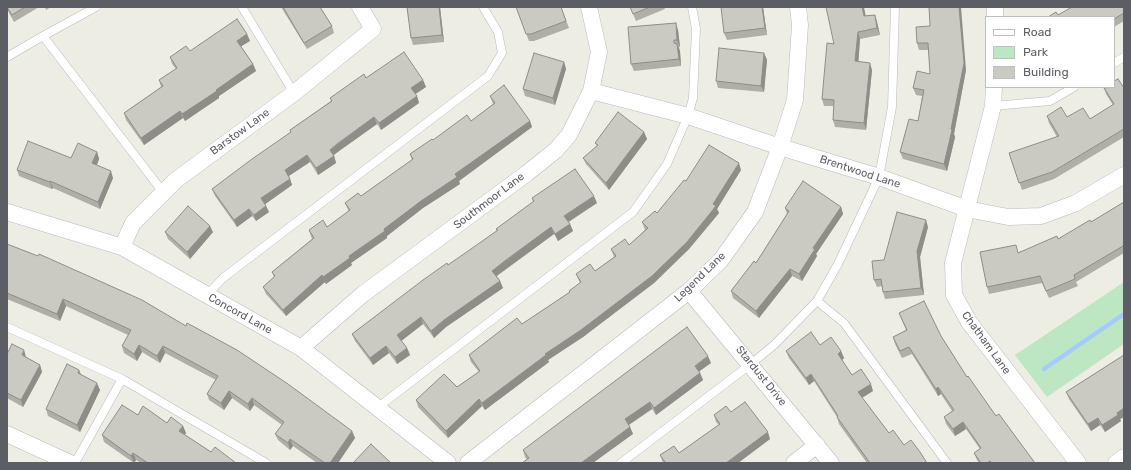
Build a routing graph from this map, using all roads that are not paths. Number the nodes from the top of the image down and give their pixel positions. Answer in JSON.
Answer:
{"nodes":[{"id":1,"x":96,"y":7,"type":"edge"},
{"id":2,"x":242,"y":7,"type":"edge"},
{"id":3,"x":360,"y":7,"type":"edge"},
{"id":4,"x":483,"y":7,"type":"edge"},
{"id":5,"x":589,"y":7,"type":"edge"},
{"id":6,"x":692,"y":7,"type":"edge"},
{"id":7,"x":798,"y":7,"type":"edge"},
{"id":8,"x":895,"y":7,"type":"edge"},
{"id":9,"x":43,"y":36,"type":"junction"},
{"id":10,"x":7,"y":57,"type":"edge"},
{"id":11,"x":1124,"y":58,"type":"edge"},
{"id":12,"x":1115,"y":62,"type":"edge"},
{"id":13,"x":994,"y":88,"type":"edge"},
{"id":14,"x":1072,"y":88,"type":"edge"},
{"id":15,"x":591,"y":91,"type":"junction"},
{"id":16,"x":294,"y":93,"type":"junction"},
{"id":17,"x":993,"y":106,"type":"junction"},
{"id":18,"x":688,"y":116,"type":"junction"},
{"id":19,"x":780,"y":147,"type":"junction"},
{"id":20,"x":1124,"y":175,"type":"edge"},
{"id":21,"x":879,"y":177,"type":"junction"},
{"id":22,"x":163,"y":192,"type":"junction"},
{"id":23,"x":967,"y":209,"type":"junction"},
{"id":24,"x":7,"y":212,"type":"edge"},
{"id":25,"x":122,"y":247,"type":"junction"},
{"id":26,"x":689,"y":291,"type":"junction"},
{"id":27,"x":207,"y":295,"type":"junction"},
{"id":28,"x":817,"y":301,"type":"junction"},
{"id":29,"x":7,"y":327,"type":"edge"},
{"id":30,"x":301,"y":348,"type":"junction"},
{"id":31,"x":751,"y":364,"type":"junction"},
{"id":32,"x":122,"y":379,"type":"junction"},
{"id":33,"x":377,"y":408,"type":"junction"},
{"id":34,"x":7,"y":434,"type":"edge"},
{"id":35,"x":817,"y":445,"type":"junction"},
{"id":36,"x":1124,"y":457,"type":"edge"},
{"id":37,"x":70,"y":463,"type":"edge"},
{"id":38,"x":75,"y":463,"type":"edge"},
{"id":39,"x":266,"y":463,"type":"edge"},
{"id":40,"x":448,"y":463,"type":"edge"},
{"id":41,"x":468,"y":463,"type":"edge"},
{"id":42,"x":621,"y":463,"type":"edge"},
{"id":43,"x":794,"y":463,"type":"edge"},
{"id":44,"x":831,"y":463,"type":"edge"},
{"id":45,"x":947,"y":463,"type":"edge"},
{"id":46,"x":1078,"y":463,"type":"edge"},
{"id":47,"x":1116,"y":463,"type":"edge"}],
"edges":[{"from":1,"to":9,"type":"lane"},
{"from":2,"to":16,"type":"lane"},
{"from":3,"to":16,"type":"street","name":"Barstow Lane"},
{"from":4,"to":27,"type":"lane"},
{"from":5,"to":15,"type":"street","name":"Southmoor Lane"},
{"from":6,"to":18,"type":"lane"},
{"from":7,"to":19,"type":"street","name":"Legend Lane"},
{"from":8,"to":21,"type":"lane"},
{"from":9,"to":10,"type":"lane"},
{"from":9,"to":22,"type":"lane"},
{"from":11,"to":12,"type":"lane"},
{"from":13,"to":17,"type":"street","name":"Chatham Lane"},
{"from":14,"to":17,"type":"lane"},
{"from":15,"to":18,"type":"street","name":"Brentwood Lane"},
{"from":15,"to":30,"type":"street","name":"Southmoor Lane"},
{"from":16,"to":22,"type":"street","name":"Barstow Lane"},
{"from":17,"to":23,"type":"street","name":"Chatham Lane"},
{"from":18,"to":19,"type":"street","name":"Brentwood Lane"},
{"from":18,"to":33,"type":"lane"},
{"from":19,"to":21,"type":"street","name":"Brentwood Lane"},
{"from":19,"to":26,"type":"street","name":"Legend Lane"},
{"from":20,"to":23,"type":"street","name":"Brentwood Lane"},
{"from":21,"to":23,"type":"street","name":"Brentwood Lane"},
{"from":21,"to":28,"type":"lane"},
{"from":22,"to":25,"type":"street","name":"Barstow Lane"},
{"from":23,"to":46,"type":"street","name":"Chatham Lane"},
{"from":24,"to":25,"type":"street","name":"Concord Lane"},
{"from":25,"to":27,"type":"street","name":"Concord Lane"},
{"from":26,"to":31,"type":"street","name":"Stardust Drive"},
{"from":26,"to":41,"type":"street","name":"Legend Lane"},
{"from":27,"to":30,"type":"street","name":"Concord Lane"},
{"from":28,"to":31,"type":"lane"},
{"from":28,"to":45,"type":"lane"},
{"from":29,"to":32,"type":"lane"},
{"from":30,"to":33,"type":"street","name":"Concord Lane"},
{"from":31,"to":35,"type":"street","name":"Stardust Drive"},
{"from":31,"to":42,"type":"lane"},
{"from":32,"to":38,"type":"lane"},
{"from":32,"to":39,"type":"lane"},
{"from":33,"to":40,"type":"street","name":"Concord Lane"},
{"from":34,"to":37,"type":"street"},
{"from":35,"to":43,"type":"street"},
{"from":35,"to":44,"type":"street","name":"Stardust Drive"},
{"from":36,"to":47,"type":"street"}]}
